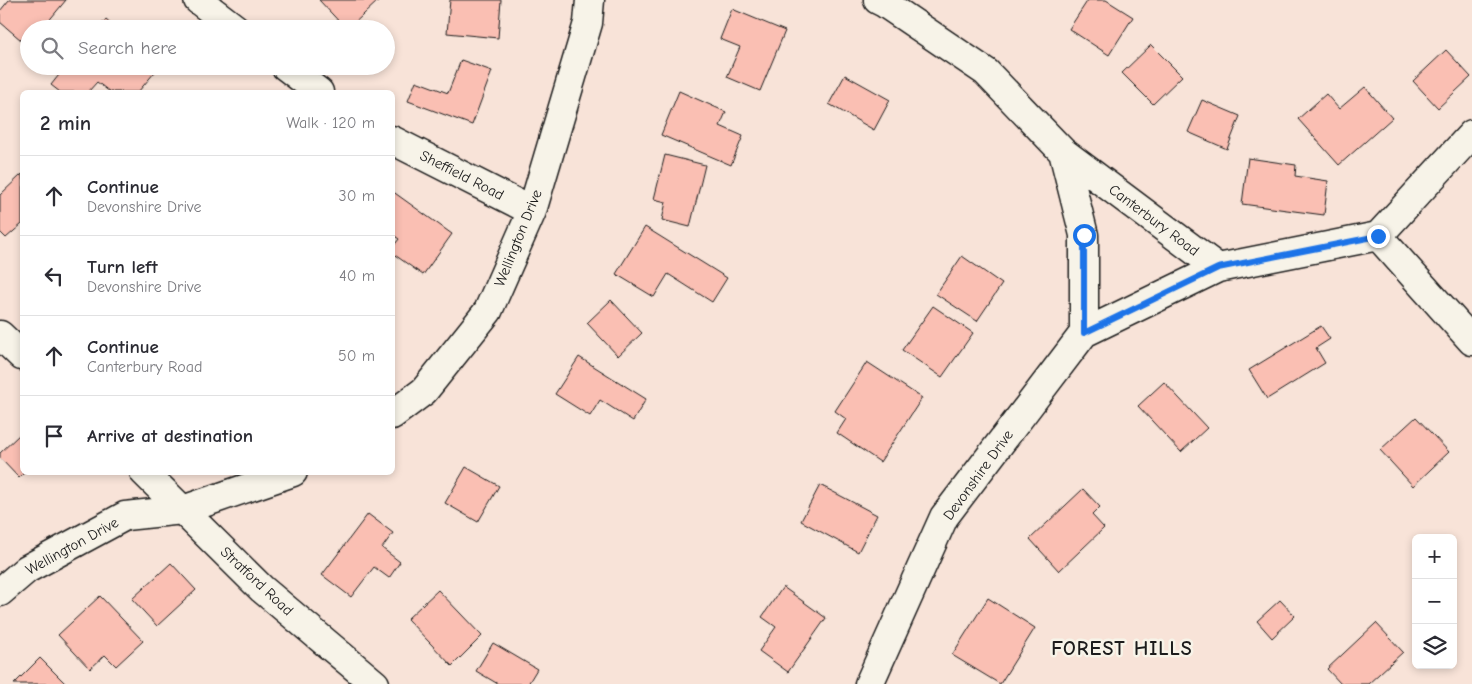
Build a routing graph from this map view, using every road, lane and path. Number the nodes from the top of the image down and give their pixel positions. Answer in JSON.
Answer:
{"nodes":[{"id":1,"x":198,"y":0,"type":"edge"},
{"id":2,"x":590,"y":0,"type":"edge"},
{"id":3,"x":878,"y":0,"type":"edge"},
{"id":4,"x":224,"y":20,"type":"edge"},
{"id":5,"x":297,"y":75,"type":"edge"},
{"id":6,"x":316,"y":90,"type":"edge"},
{"id":7,"x":1472,"y":134,"type":"edge"},
{"id":8,"x":395,"y":142,"type":"edge"},
{"id":9,"x":1063,"y":152,"type":"junction"},
{"id":10,"x":532,"y":211,"type":"junction"},
{"id":11,"x":1378,"y":236,"type":"junction"},
{"id":12,"x":1218,"y":268,"type":"junction"},
{"id":13,"x":1084,"y":333,"type":"junction"},
{"id":14,"x":0,"y":335,"type":"edge"},
{"id":15,"x":1472,"y":341,"type":"edge"},
{"id":16,"x":20,"y":354,"type":"edge"},
{"id":17,"x":395,"y":413,"type":"edge"},
{"id":18,"x":147,"y":475,"type":"edge"},
{"id":19,"x":284,"y":475,"type":"edge"},
{"id":20,"x":183,"y":510,"type":"junction"},
{"id":21,"x":0,"y":592,"type":"edge"},
{"id":22,"x":375,"y":684,"type":"edge"},
{"id":23,"x":868,"y":684,"type":"edge"}],
"edges":[{"from":1,"to":4,"type":"street"},
{"from":2,"to":10,"type":"street","name":"Wellington Drive"},
{"from":3,"to":9,"type":"street","name":"Canterbury Road"},
{"from":5,"to":6,"type":"street"},
{"from":7,"to":11,"type":"street"},
{"from":8,"to":10,"type":"street","name":"Sheffield Road"},
{"from":9,"to":12,"type":"street","name":"Canterbury Road"},
{"from":9,"to":13,"type":"street"},
{"from":10,"to":17,"type":"street","name":"Wellington Drive"},
{"from":11,"to":12,"type":"street"},
{"from":11,"to":15,"type":"street"},
{"from":12,"to":13,"type":"street","name":"Devonshire Drive"},
{"from":13,"to":23,"type":"street","name":"Devonshire Drive"},
{"from":14,"to":16,"type":"street"},
{"from":18,"to":20,"type":"street","name":"Stratford Road"},
{"from":19,"to":20,"type":"street","name":"Wellington Drive"},
{"from":20,"to":21,"type":"street","name":"Wellington Drive"},
{"from":20,"to":22,"type":"street","name":"Stratford Road"}]}
